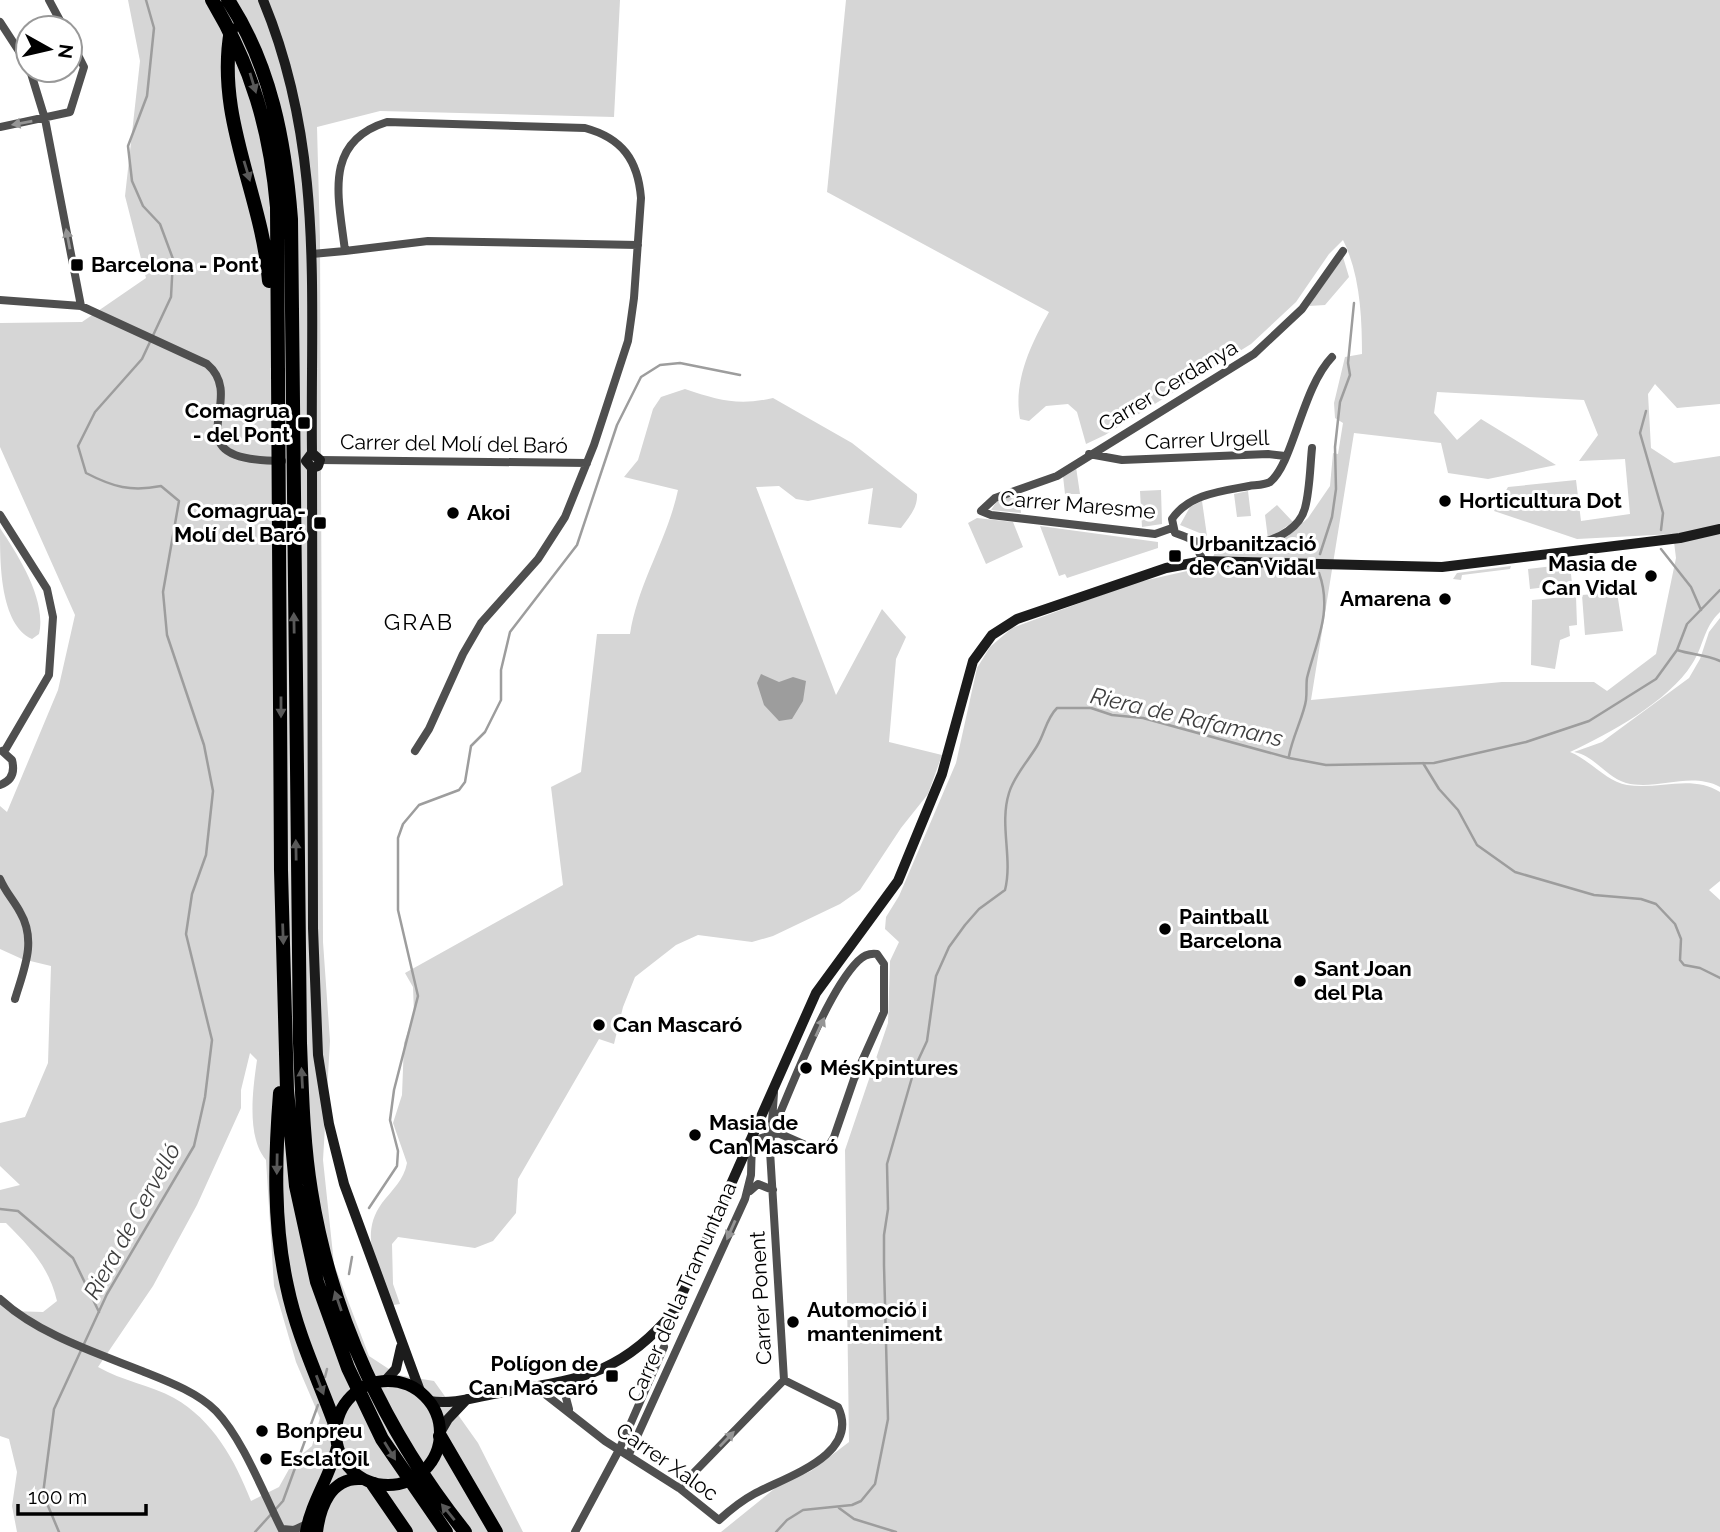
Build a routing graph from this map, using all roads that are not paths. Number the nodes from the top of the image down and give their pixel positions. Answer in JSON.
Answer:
{"nodes":[{"id":1,"x":212,"y":0,"type":"edge"},
{"id":2,"x":228,"y":0,"type":"edge"},
{"id":3,"x":236,"y":0,"type":"edge"},
{"id":4,"x":263,"y":0,"type":"edge"},
{"id":5,"x":0,"y":22,"type":"edge"},
{"id":6,"x":14,"y":44,"type":"edge"},
{"id":7,"x":34,"y":84,"type":"edge"},
{"id":8,"x":79,"y":84,"type":"edge"},
{"id":9,"x":45,"y":119,"type":"junction"},
{"id":10,"x":0,"y":127,"type":"edge"},
{"id":11,"x":638,"y":245,"type":"junction"},
{"id":12,"x":345,"y":251,"type":"junction"},
{"id":13,"x":1343,"y":251,"type":"dead end"},
{"id":14,"x":312,"y":254,"type":"junction"},
{"id":15,"x":0,"y":300,"type":"edge"},
{"id":16,"x":81,"y":306,"type":"junction"},
{"id":17,"x":279,"y":344,"type":"junction"},
{"id":18,"x":1332,"y":357,"type":"dead end"},
{"id":19,"x":1312,"y":448,"type":"dead end"},
{"id":20,"x":1089,"y":454,"type":"junction"},
{"id":21,"x":1284,"y":457,"type":"junction"},
{"id":22,"x":310,"y":461,"type":"junction"},
{"id":23,"x":587,"y":463,"type":"junction"},
{"id":24,"x":981,"y":511,"type":"joint"},
{"id":25,"x":0,"y":515,"type":"edge"},
{"id":26,"x":1172,"y":528,"type":"junction"},
{"id":27,"x":1720,"y":529,"type":"edge"},
{"id":28,"x":1194,"y":541,"type":"junction"},
{"id":29,"x":1210,"y":544,"type":"junction"},
{"id":30,"x":1208,"y":561,"type":"junction"},
{"id":31,"x":2,"y":751,"type":"edge"},
{"id":32,"x":415,"y":751,"type":"dead end"},
{"id":33,"x":0,"y":785,"type":"edge"},
{"id":34,"x":0,"y":879,"type":"edge"},
{"id":35,"x":15,"y":999,"type":"dead end"},
{"id":36,"x":285,"y":1022,"type":"junction"},
{"id":37,"x":774,"y":1088,"type":"junction"},
{"id":38,"x":771,"y":1134,"type":"junction"},
{"id":39,"x":752,"y":1141,"type":"junction"},
{"id":40,"x":773,"y":1190,"type":"junction"},
{"id":41,"x":745,"y":1199,"type":"junction"},
{"id":42,"x":0,"y":1299,"type":"edge"},
{"id":43,"x":401,"y":1347,"type":"junction"},
{"id":44,"x":664,"y":1347,"type":"dead end"},
{"id":45,"x":355,"y":1367,"type":"junction"},
{"id":46,"x":571,"y":1380,"type":"junction"},
{"id":47,"x":784,"y":1380,"type":"junction"},
{"id":48,"x":384,"y":1381,"type":"junction"},
{"id":49,"x":536,"y":1387,"type":"junction"},
{"id":50,"x":425,"y":1396,"type":"junction"},
{"id":51,"x":467,"y":1399,"type":"junction"},
{"id":52,"x":572,"y":1415,"type":"junction"},
{"id":53,"x":336,"y":1427,"type":"junction"},
{"id":54,"x":440,"y":1434,"type":"junction"},
{"id":55,"x":337,"y":1447,"type":"junction"},
{"id":56,"x":619,"y":1450,"type":"junction"},
{"id":57,"x":629,"y":1454,"type":"junction"},
{"id":58,"x":367,"y":1481,"type":"junction"},
{"id":59,"x":679,"y":1488,"type":"junction"},
{"id":60,"x":426,"y":1495,"type":"junction"},
{"id":61,"x":281,"y":1528,"type":"edge"},
{"id":62,"x":310,"y":1529,"type":"edge"},
{"id":63,"x":405,"y":1532,"type":"edge"},
{"id":64,"x":446,"y":1532,"type":"edge"},
{"id":65,"x":465,"y":1532,"type":"edge"},
{"id":66,"x":496,"y":1532,"type":"edge"},
{"id":67,"x":575,"y":1532,"type":"edge"}],
"edges":[{"from":1,"to":17,"type":"highway","one_way":true},
{"from":45,"to":2,"type":"highway","one_way":true},
{"from":3,"to":17,"type":"highway","one_way":true},
{"from":4,"to":14,"type":"main road"},
{"from":5,"to":6,"type":"street"},
{"from":7,"to":9,"type":"street"},
{"from":8,"to":9,"type":"street"},
{"from":9,"to":10,"type":"street","one_way":true},
{"from":16,"to":9,"type":"street","one_way":true},
{"from":11,"to":12,"type":"street"},
{"from":11,"to":12,"type":"street"},
{"from":11,"to":23,"type":"street"},
{"from":12,"to":14,"type":"street"},
{"from":13,"to":20,"type":"street","name":"Carrer Cerdanya"},
{"from":14,"to":22,"type":"main road"},
{"from":15,"to":16,"type":"street"},
{"from":16,"to":22,"type":"street","name":"Carrer del Molí del Baró"},
{"from":17,"to":36,"type":"highway","one_way":true},
{"from":18,"to":21,"type":"street"},
{"from":19,"to":29,"type":"street"},
{"from":20,"to":21,"type":"street","name":"Carrer Urgell"},
{"from":20,"to":24,"type":"street","name":"Carrer Cerdanya"},
{"from":21,"to":26,"type":"street"},
{"from":22,"to":23,"type":"street","name":"Carrer del Molí del Baró"},
{"from":22,"to":43,"type":"main road"},
{"from":23,"to":32,"type":"street"},
{"from":24,"to":26,"type":"street","name":"Carrer Maresme"},
{"from":25,"to":31,"type":"street"},
{"from":26,"to":28,"type":"street"},
{"from":27,"to":30,"type":"main road"},
{"from":28,"to":29,"type":"street"},
{"from":28,"to":30,"type":"street"},
{"from":29,"to":30,"type":"street"},
{"from":30,"to":37,"type":"main road"},
{"from":31,"to":33,"type":"street"},
{"from":34,"to":35,"type":"street"},
{"from":36,"to":45,"type":"highway"},
{"from":36,"to":53,"type":"highway","one_way":true},
{"from":37,"to":38,"type":"street","name":"Carrer Ponent"},
{"from":37,"to":39,"type":"main road"},
{"from":38,"to":38,"type":"street","name":"Carrer Ponent","one_way":true},
{"from":38,"to":39,"type":"street"},
{"from":38,"to":40,"type":"street","name":"Carrer Ponent"},
{"from":39,"to":41,"type":"street","name":"Carrer del la Tramuntana"},
{"from":39,"to":46,"type":"main road"},
{"from":40,"to":41,"type":"street"},
{"from":40,"to":47,"type":"street","name":"Carrer Ponent"},
{"from":41,"to":57,"type":"street","name":"Carrer del la Tramuntana","one_way":true},
{"from":42,"to":61,"type":"street"},
{"from":43,"to":48,"type":"main road"},
{"from":43,"to":50,"type":"main road"},
{"from":44,"to":56,"type":"street"},
{"from":45,"to":60,"type":"highway"},
{"from":46,"to":49,"type":"main road"},
{"from":46,"to":52,"type":"street"},
{"from":59,"to":47,"type":"street","name":"Carrer Ponent","one_way":true},
{"from":47,"to":59,"type":"street","name":"Carrer Xaloc"},
{"from":48,"to":50,"type":"main road"},
{"from":48,"to":53,"type":"main road"},
{"from":49,"to":51,"type":"main road"},
{"from":49,"to":52,"type":"street","name":"Carrer Xaloc"},
{"from":50,"to":51,"type":"main road"},
{"from":50,"to":54,"type":"main road"},
{"from":51,"to":54,"type":"main road"},
{"from":52,"to":56,"type":"street","name":"Carrer Xaloc"},
{"from":53,"to":55,"type":"main road"},
{"from":54,"to":58,"type":"main road"},
{"from":54,"to":66,"type":"highway"},
{"from":55,"to":58,"type":"main road"},
{"from":55,"to":62,"type":"main road"},
{"from":56,"to":57,"type":"street","name":"Carrer Xaloc"},
{"from":56,"to":67,"type":"street"},
{"from":57,"to":59,"type":"street","name":"Carrer Xaloc"},
{"from":58,"to":62,"type":"main road"},
{"from":58,"to":63,"type":"highway"},
{"from":60,"to":64,"type":"highway"},
{"from":65,"to":60,"type":"highway","one_way":true},
{"from":61,"to":62,"type":"street"}]}
